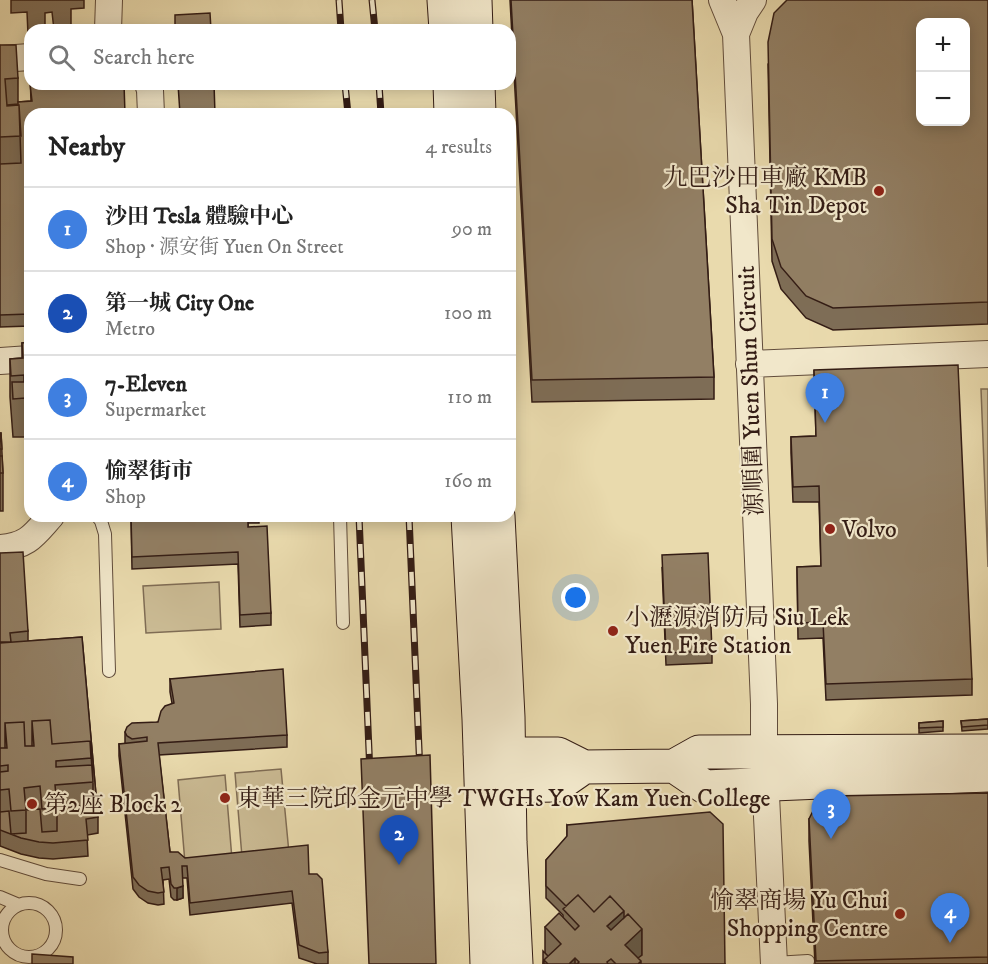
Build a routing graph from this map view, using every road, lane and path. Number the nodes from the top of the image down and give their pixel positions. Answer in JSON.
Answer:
{"nodes":[{"id":1,"x":109,"y":0,"type":"edge"},
{"id":2,"x":444,"y":0,"type":"edge"},
{"id":3,"x":475,"y":0,"type":"edge"},
{"id":4,"x":722,"y":0,"type":"edge"},
{"id":5,"x":753,"y":0,"type":"edge"},
{"id":6,"x":108,"y":24,"type":"edge"},
{"id":7,"x":446,"y":24,"type":"edge"},
{"id":8,"x":476,"y":24,"type":"edge"},
{"id":9,"x":736,"y":34,"type":"junction"},
{"id":10,"x":24,"y":57,"type":"edge"},
{"id":11,"x":0,"y":59,"type":"edge"},
{"id":12,"x":150,"y":90,"type":"edge"},
{"id":13,"x":450,"y":90,"type":"edge"},
{"id":14,"x":478,"y":90,"type":"edge"},
{"id":15,"x":151,"y":108,"type":"edge"},
{"id":16,"x":451,"y":108,"type":"edge"},
{"id":17,"x":479,"y":108,"type":"edge"},
{"id":18,"x":988,"y":354,"type":"edge"},
{"id":19,"x":24,"y":359,"type":"edge"},
{"id":20,"x":0,"y":361,"type":"edge"},
{"id":21,"x":749,"y":364,"type":"junction"},
{"id":22,"x":46,"y":522,"type":"edge"},
{"id":23,"x":101,"y":522,"type":"edge"},
{"id":24,"x":340,"y":522,"type":"edge"},
{"id":25,"x":468,"y":522,"type":"edge"},
{"id":26,"x":498,"y":522,"type":"edge"},
{"id":27,"x":0,"y":548,"type":"edge"},
{"id":28,"x":343,"y":623,"type":"dead end"},
{"id":29,"x":109,"y":671,"type":"dead end"},
{"id":30,"x":988,"y":751,"type":"edge"},
{"id":31,"x":764,"y":753,"type":"junction"},
{"id":32,"x":674,"y":766,"type":"junction"},
{"id":33,"x":495,"y":770,"type":"junction"},
{"id":34,"x":988,"y":775,"type":"edge"},
{"id":35,"x":766,"y":785,"type":"junction"},
{"id":36,"x":0,"y":860,"type":"edge"},
{"id":37,"x":80,"y":879,"type":"dead end"},
{"id":38,"x":0,"y":897,"type":"edge"},
{"id":39,"x":19,"y":905,"type":"junction"},
{"id":40,"x":16,"y":959,"type":"edge"},
{"id":41,"x":808,"y":961,"type":"dead end"},
{"id":42,"x":487,"y":964,"type":"edge"},
{"id":43,"x":516,"y":964,"type":"edge"},
{"id":44,"x":774,"y":964,"type":"edge"}],
"edges":[{"from":1,"to":6,"type":"street"},
{"from":2,"to":7,"type":"street"},
{"from":3,"to":8,"type":"street"},
{"from":4,"to":9,"type":"street"},
{"from":5,"to":9,"type":"street","name":"源順圍 Yuen Shun Circuit"},
{"from":9,"to":21,"type":"street","name":"源順圍 Yuen Shun Circuit"},
{"from":10,"to":11,"type":"street"},
{"from":12,"to":15,"type":"street"},
{"from":13,"to":16,"type":"street"},
{"from":14,"to":17,"type":"street"},
{"from":18,"to":21,"type":"street"},
{"from":19,"to":20,"type":"street"},
{"from":21,"to":31,"type":"street","name":"源順圍 Yuen Shun Circuit"},
{"from":22,"to":27,"type":"street"},
{"from":23,"to":29,"type":"lane"},
{"from":24,"to":28,"type":"lane"},
{"from":25,"to":33,"type":"street"},
{"from":26,"to":33,"type":"street"},
{"from":30,"to":31,"type":"street"},
{"from":31,"to":32,"type":"street"},
{"from":31,"to":35,"type":"street","name":"源順圍 Yuen Shun Circuit"},
{"from":32,"to":33,"type":"street"},
{"from":32,"to":35,"type":"street"},
{"from":33,"to":42,"type":"street"},
{"from":33,"to":43,"type":"street"},
{"from":34,"to":35,"type":"street"},
{"from":35,"to":44,"type":"street","name":"源順圍 Yuen Shun Circuit"},
{"from":36,"to":37,"type":"lane"},
{"from":38,"to":39,"type":"lane"},
{"from":39,"to":40,"type":"lane"},
{"from":39,"to":40,"type":"lane"},
{"from":41,"to":44,"type":"lane"}]}
